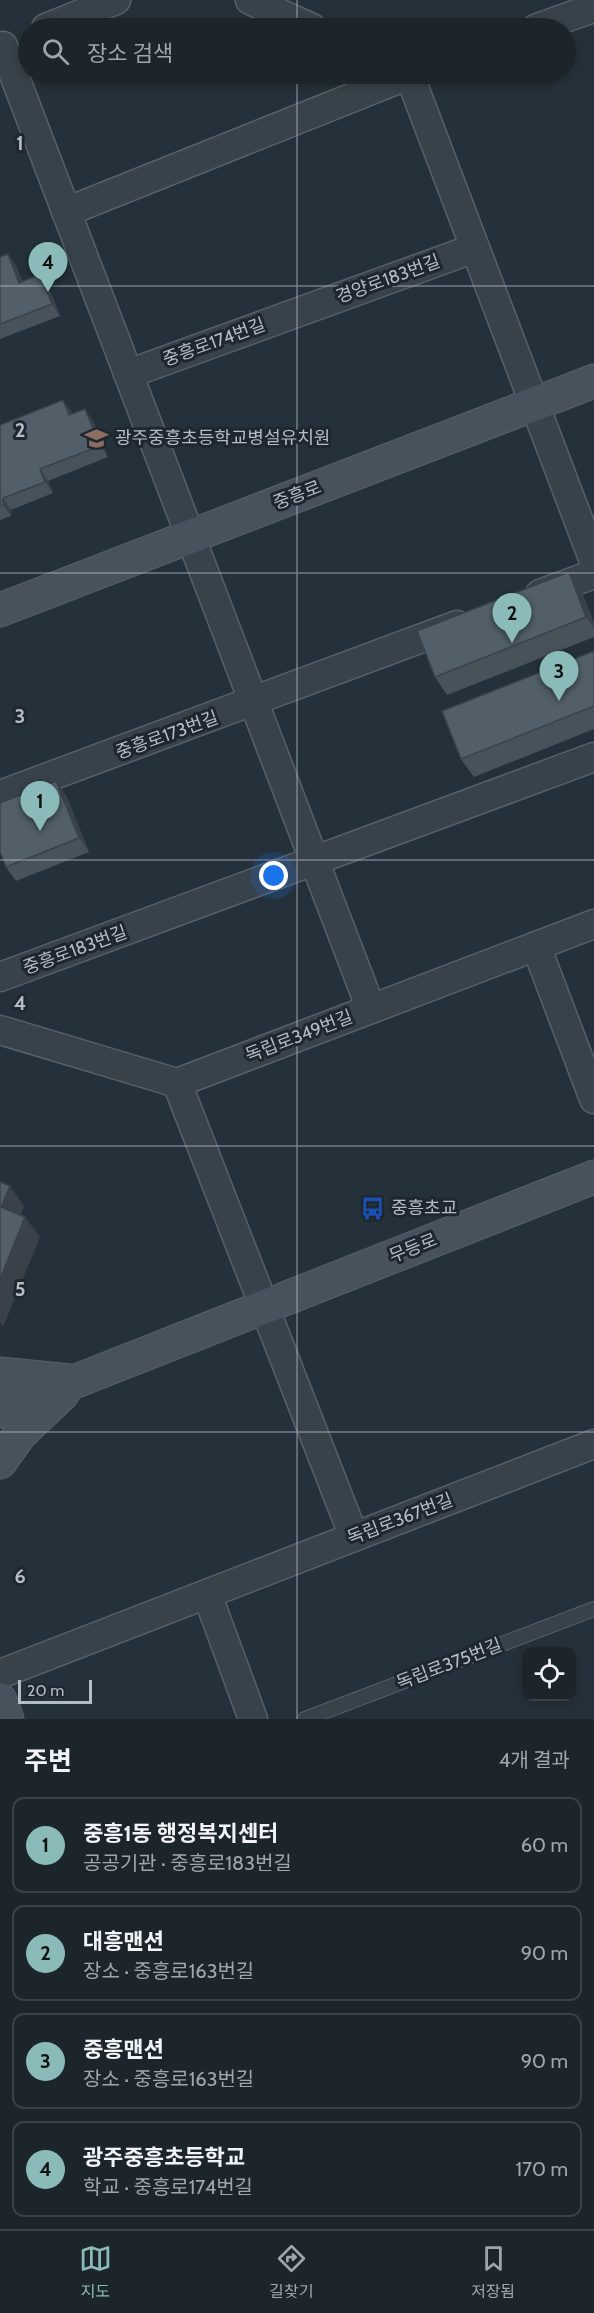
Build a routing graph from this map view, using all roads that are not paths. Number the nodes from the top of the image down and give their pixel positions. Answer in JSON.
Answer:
{"nodes":[{"id":1,"x":116,"y":0,"type":"edge"},
{"id":2,"x":250,"y":0,"type":"edge"},
{"id":3,"x":589,"y":12,"type":"edge"},
{"id":4,"x":71,"y":18,"type":"edge"},
{"id":5,"x":290,"y":18,"type":"edge"},
{"id":6,"x":570,"y":18,"type":"edge"},
{"id":7,"x":10,"y":43,"type":"edge"},
{"id":8,"x":18,"y":67,"type":"edge"},
{"id":9,"x":24,"y":84,"type":"edge"},
{"id":10,"x":385,"y":84,"type":"edge"},
{"id":11,"x":414,"y":84,"type":"edge"},
{"id":12,"x":66,"y":212,"type":"junction"},
{"id":13,"x":476,"y":248,"type":"junction"},
{"id":14,"x":300,"y":311,"type":"joint"},
{"id":15,"x":128,"y":374,"type":"junction"},
{"id":16,"x":594,"y":381,"type":"edge"},
{"id":17,"x":534,"y":403,"type":"junction"},
{"id":18,"x":190,"y":537,"type":"junction"},
{"id":19,"x":594,"y":561,"type":"edge"},
{"id":20,"x":594,"y":574,"type":"edge"},
{"id":21,"x":516,"y":603,"type":"edge"},
{"id":22,"x":0,"y":610,"type":"edge"},
{"id":23,"x":483,"y":616,"type":"edge"},
{"id":24,"x":254,"y":703,"type":"junction"},
{"id":25,"x":594,"y":757,"type":"edge"},
{"id":26,"x":0,"y":795,"type":"edge"},
{"id":27,"x":314,"y":861,"type":"junction"},
{"id":28,"x":594,"y":924,"type":"edge"},
{"id":29,"x":536,"y":946,"type":"junction"},
{"id":30,"x":0,"y":977,"type":"edge"},
{"id":31,"x":371,"y":1009,"type":"junction"},
{"id":32,"x":0,"y":1029,"type":"edge"},
{"id":33,"x":177,"y":1083,"type":"junction"},
{"id":34,"x":594,"y":1099,"type":"edge"},
{"id":35,"x":594,"y":1177,"type":"edge"},
{"id":36,"x":265,"y":1306,"type":"junction"},
{"id":37,"x":0,"y":1374,"type":"edge"},
{"id":38,"x":75,"y":1382,"type":"junction"},
{"id":39,"x":0,"y":1411,"type":"edge"},
{"id":40,"x":594,"y":1444,"type":"edge"},
{"id":41,"x":0,"y":1462,"type":"edge"},
{"id":42,"x":354,"y":1537,"type":"junction"},
{"id":43,"x":207,"y":1594,"type":"junction"},
{"id":44,"x":594,"y":1609,"type":"edge"},
{"id":45,"x":0,"y":1674,"type":"edge"},
{"id":46,"x":0,"y":1700,"type":"edge"},
{"id":47,"x":7,"y":1719,"type":"edge"},
{"id":48,"x":253,"y":1719,"type":"edge"},
{"id":49,"x":304,"y":1719,"type":"edge"}],
"edges":[{"from":1,"to":4,"type":"street"},
{"from":2,"to":5,"type":"street"},
{"from":3,"to":6,"type":"street"},
{"from":7,"to":8,"type":"street"},
{"from":9,"to":12,"type":"street"},
{"from":10,"to":12,"type":"street"},
{"from":11,"to":13,"type":"street"},
{"from":12,"to":15,"type":"street"},
{"from":13,"to":14,"type":"street","name":"경양로183번길"},
{"from":13,"to":17,"type":"street"},
{"from":14,"to":15,"type":"street","name":"중흥로174번길"},
{"from":15,"to":18,"type":"street"},
{"from":16,"to":17,"type":"street","name":"중흥로"},
{"from":17,"to":18,"type":"street","name":"중흥로"},
{"from":17,"to":19,"type":"street"},
{"from":18,"to":22,"type":"street","name":"중흥로"},
{"from":18,"to":24,"type":"street"},
{"from":20,"to":21,"type":"street"},
{"from":23,"to":24,"type":"street","name":"중흥로173번길"},
{"from":24,"to":26,"type":"street","name":"중흥로173번길"},
{"from":24,"to":27,"type":"street"},
{"from":25,"to":27,"type":"street"},
{"from":27,"to":30,"type":"street","name":"중흥로183번길"},
{"from":27,"to":31,"type":"street"},
{"from":28,"to":29,"type":"street","name":"독립로349번길"},
{"from":29,"to":31,"type":"street","name":"독립로349번길"},
{"from":29,"to":34,"type":"street"},
{"from":31,"to":33,"type":"street","name":"독립로349번길"},
{"from":32,"to":33,"type":"street"},
{"from":33,"to":36,"type":"street"},
{"from":35,"to":36,"type":"street","name":"무등로"},
{"from":36,"to":38,"type":"street","name":"무등로"},
{"from":36,"to":42,"type":"street"},
{"from":37,"to":38,"type":"street"},
{"from":38,"to":39,"type":"street","name":"무등로"},
{"from":38,"to":41,"type":"street"},
{"from":40,"to":42,"type":"street","name":"독립로367번길"},
{"from":42,"to":43,"type":"street","name":"독립로367번길"},
{"from":43,"to":45,"type":"street","name":"독립로367번길"},
{"from":43,"to":48,"type":"street"},
{"from":44,"to":49,"type":"lane","name":"독립로375번길"},
{"from":46,"to":47,"type":"street"}]}
